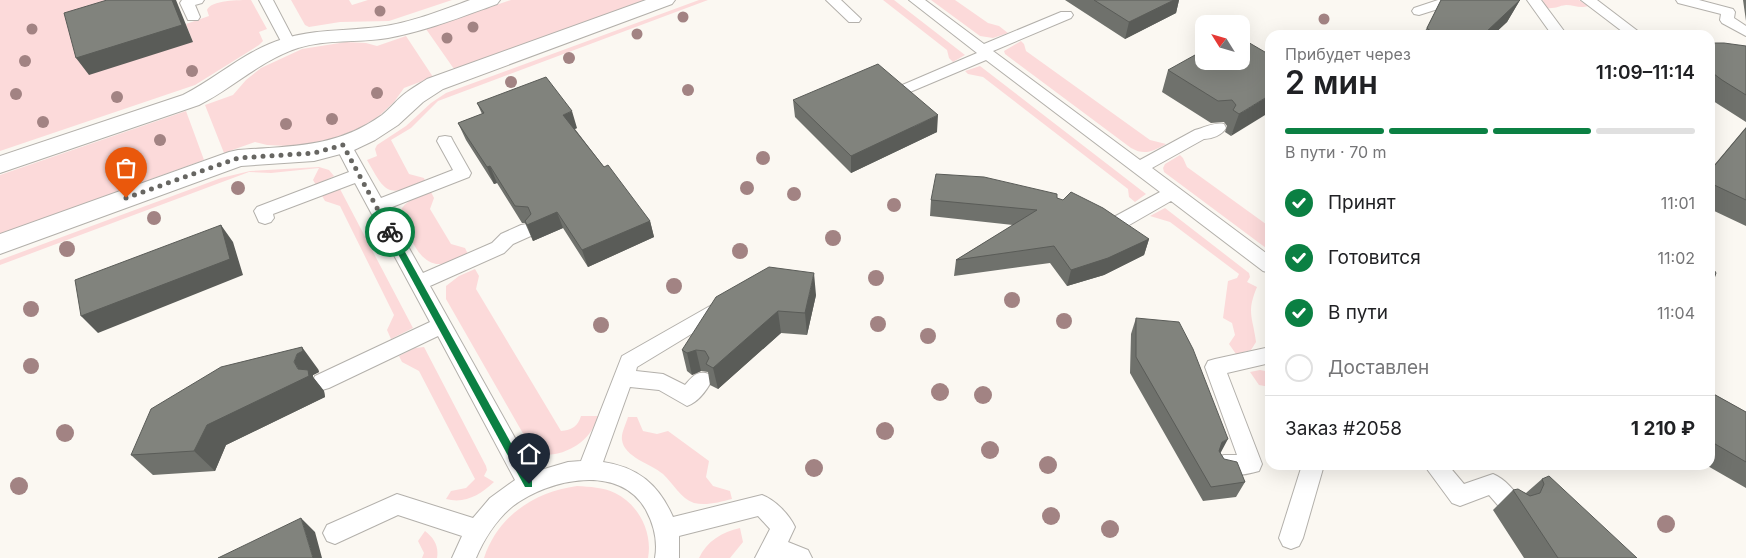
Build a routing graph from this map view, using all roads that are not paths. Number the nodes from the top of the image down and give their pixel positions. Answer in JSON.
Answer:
{"nodes":[{"id":1,"x":197,"y":0,"type":"edge"},
{"id":2,"x":266,"y":0,"type":"edge"},
{"id":3,"x":490,"y":0,"type":"edge"},
{"id":4,"x":665,"y":0,"type":"edge"},
{"id":5,"x":833,"y":0,"type":"edge"},
{"id":6,"x":916,"y":0,"type":"edge"},
{"id":7,"x":1452,"y":0,"type":"edge"},
{"id":8,"x":1534,"y":0,"type":"edge"},
{"id":9,"x":1588,"y":0,"type":"edge"},
{"id":10,"x":1683,"y":0,"type":"edge"},
{"id":11,"x":1419,"y":11,"type":"dead end"},
{"id":12,"x":1066,"y":15,"type":"dead end"},
{"id":13,"x":192,"y":17,"type":"dead end"},
{"id":14,"x":854,"y":19,"type":"dead end"},
{"id":15,"x":1556,"y":30,"type":"edge"},
{"id":16,"x":1629,"y":30,"type":"edge"},
{"id":17,"x":1746,"y":32,"type":"edge"},
{"id":18,"x":289,"y":44,"type":"junction"},
{"id":19,"x":985,"y":52,"type":"junction"},
{"id":20,"x":905,"y":89,"type":"edge"},
{"id":21,"x":1218,"y":128,"type":"dead end"},
{"id":22,"x":445,"y":142,"type":"dead end"},
{"id":23,"x":343,"y":145,"type":"junction"},
{"id":24,"x":0,"y":165,"type":"edge"},
{"id":25,"x":1139,"y":168,"type":"junction"},
{"id":26,"x":358,"y":174,"type":"junction"},
{"id":27,"x":1172,"y":193,"type":"junction"},
{"id":28,"x":376,"y":206,"type":"junction"},
{"id":29,"x":265,"y":218,"type":"dead end"},
{"id":30,"x":1118,"y":223,"type":"edge"},
{"id":31,"x":526,"y":230,"type":"edge"},
{"id":32,"x":0,"y":244,"type":"edge"},
{"id":33,"x":1265,"y":262,"type":"edge"},
{"id":34,"x":418,"y":283,"type":"junction"},
{"id":35,"x":738,"y":296,"type":"edge"},
{"id":36,"x":442,"y":326,"type":"junction"},
{"id":37,"x":1265,"y":356,"type":"edge"},
{"id":38,"x":623,"y":378,"type":"junction"},
{"id":39,"x":702,"y":380,"type":"dead end"},
{"id":40,"x":322,"y":382,"type":"dead end"},
{"id":41,"x":1224,"y":465,"type":"edge"},
{"id":42,"x":590,"y":470,"type":"junction"},
{"id":43,"x":1311,"y":470,"type":"edge"},
{"id":44,"x":1439,"y":470,"type":"edge"},
{"id":45,"x":529,"y":484,"type":"junction"},
{"id":46,"x":1510,"y":503,"type":"dead end"},
{"id":47,"x":666,"y":529,"type":"junction"},
{"id":48,"x":478,"y":531,"type":"junction"},
{"id":49,"x":335,"y":533,"type":"dead end"},
{"id":50,"x":1291,"y":538,"type":"dead end"},
{"id":51,"x":770,"y":553,"type":"edge"},
{"id":52,"x":464,"y":558,"type":"edge"},
{"id":53,"x":667,"y":558,"type":"edge"},
{"id":54,"x":800,"y":558,"type":"edge"}],
"edges":[{"from":1,"to":13,"type":"lane"},
{"from":2,"to":18,"type":"lane"},
{"from":3,"to":18,"type":"street"},
{"from":4,"to":23,"type":"street"},
{"from":5,"to":14,"type":"lane"},
{"from":6,"to":19,"type":"lane"},
{"from":7,"to":11,"type":"lane"},
{"from":8,"to":15,"type":"lane"},
{"from":9,"to":16,"type":"lane"},
{"from":10,"to":17,"type":"lane"},
{"from":12,"to":19,"type":"lane"},
{"from":18,"to":24,"type":"street"},
{"from":19,"to":20,"type":"lane"},
{"from":19,"to":25,"type":"lane"},
{"from":21,"to":25,"type":"lane"},
{"from":22,"to":28,"type":"lane"},
{"from":23,"to":26,"type":"lane"},
{"from":23,"to":32,"type":"street"},
{"from":25,"to":27,"type":"lane"},
{"from":26,"to":28,"type":"lane"},
{"from":26,"to":29,"type":"lane"},
{"from":27,"to":30,"type":"lane"},
{"from":27,"to":33,"type":"lane"},
{"from":28,"to":34,"type":"lane"},
{"from":31,"to":34,"type":"lane"},
{"from":34,"to":36,"type":"lane"},
{"from":35,"to":38,"type":"lane"},
{"from":36,"to":40,"type":"lane"},
{"from":36,"to":45,"type":"lane"},
{"from":37,"to":41,"type":"lane"},
{"from":38,"to":39,"type":"lane"},
{"from":38,"to":42,"type":"lane"},
{"from":42,"to":45,"type":"lane"},
{"from":42,"to":47,"type":"lane"},
{"from":43,"to":50,"type":"lane"},
{"from":44,"to":46,"type":"lane"},
{"from":45,"to":48,"type":"lane"},
{"from":47,"to":51,"type":"lane"},
{"from":47,"to":53,"type":"lane"},
{"from":48,"to":49,"type":"lane"},
{"from":48,"to":52,"type":"lane"},
{"from":51,"to":54,"type":"lane"}]}
